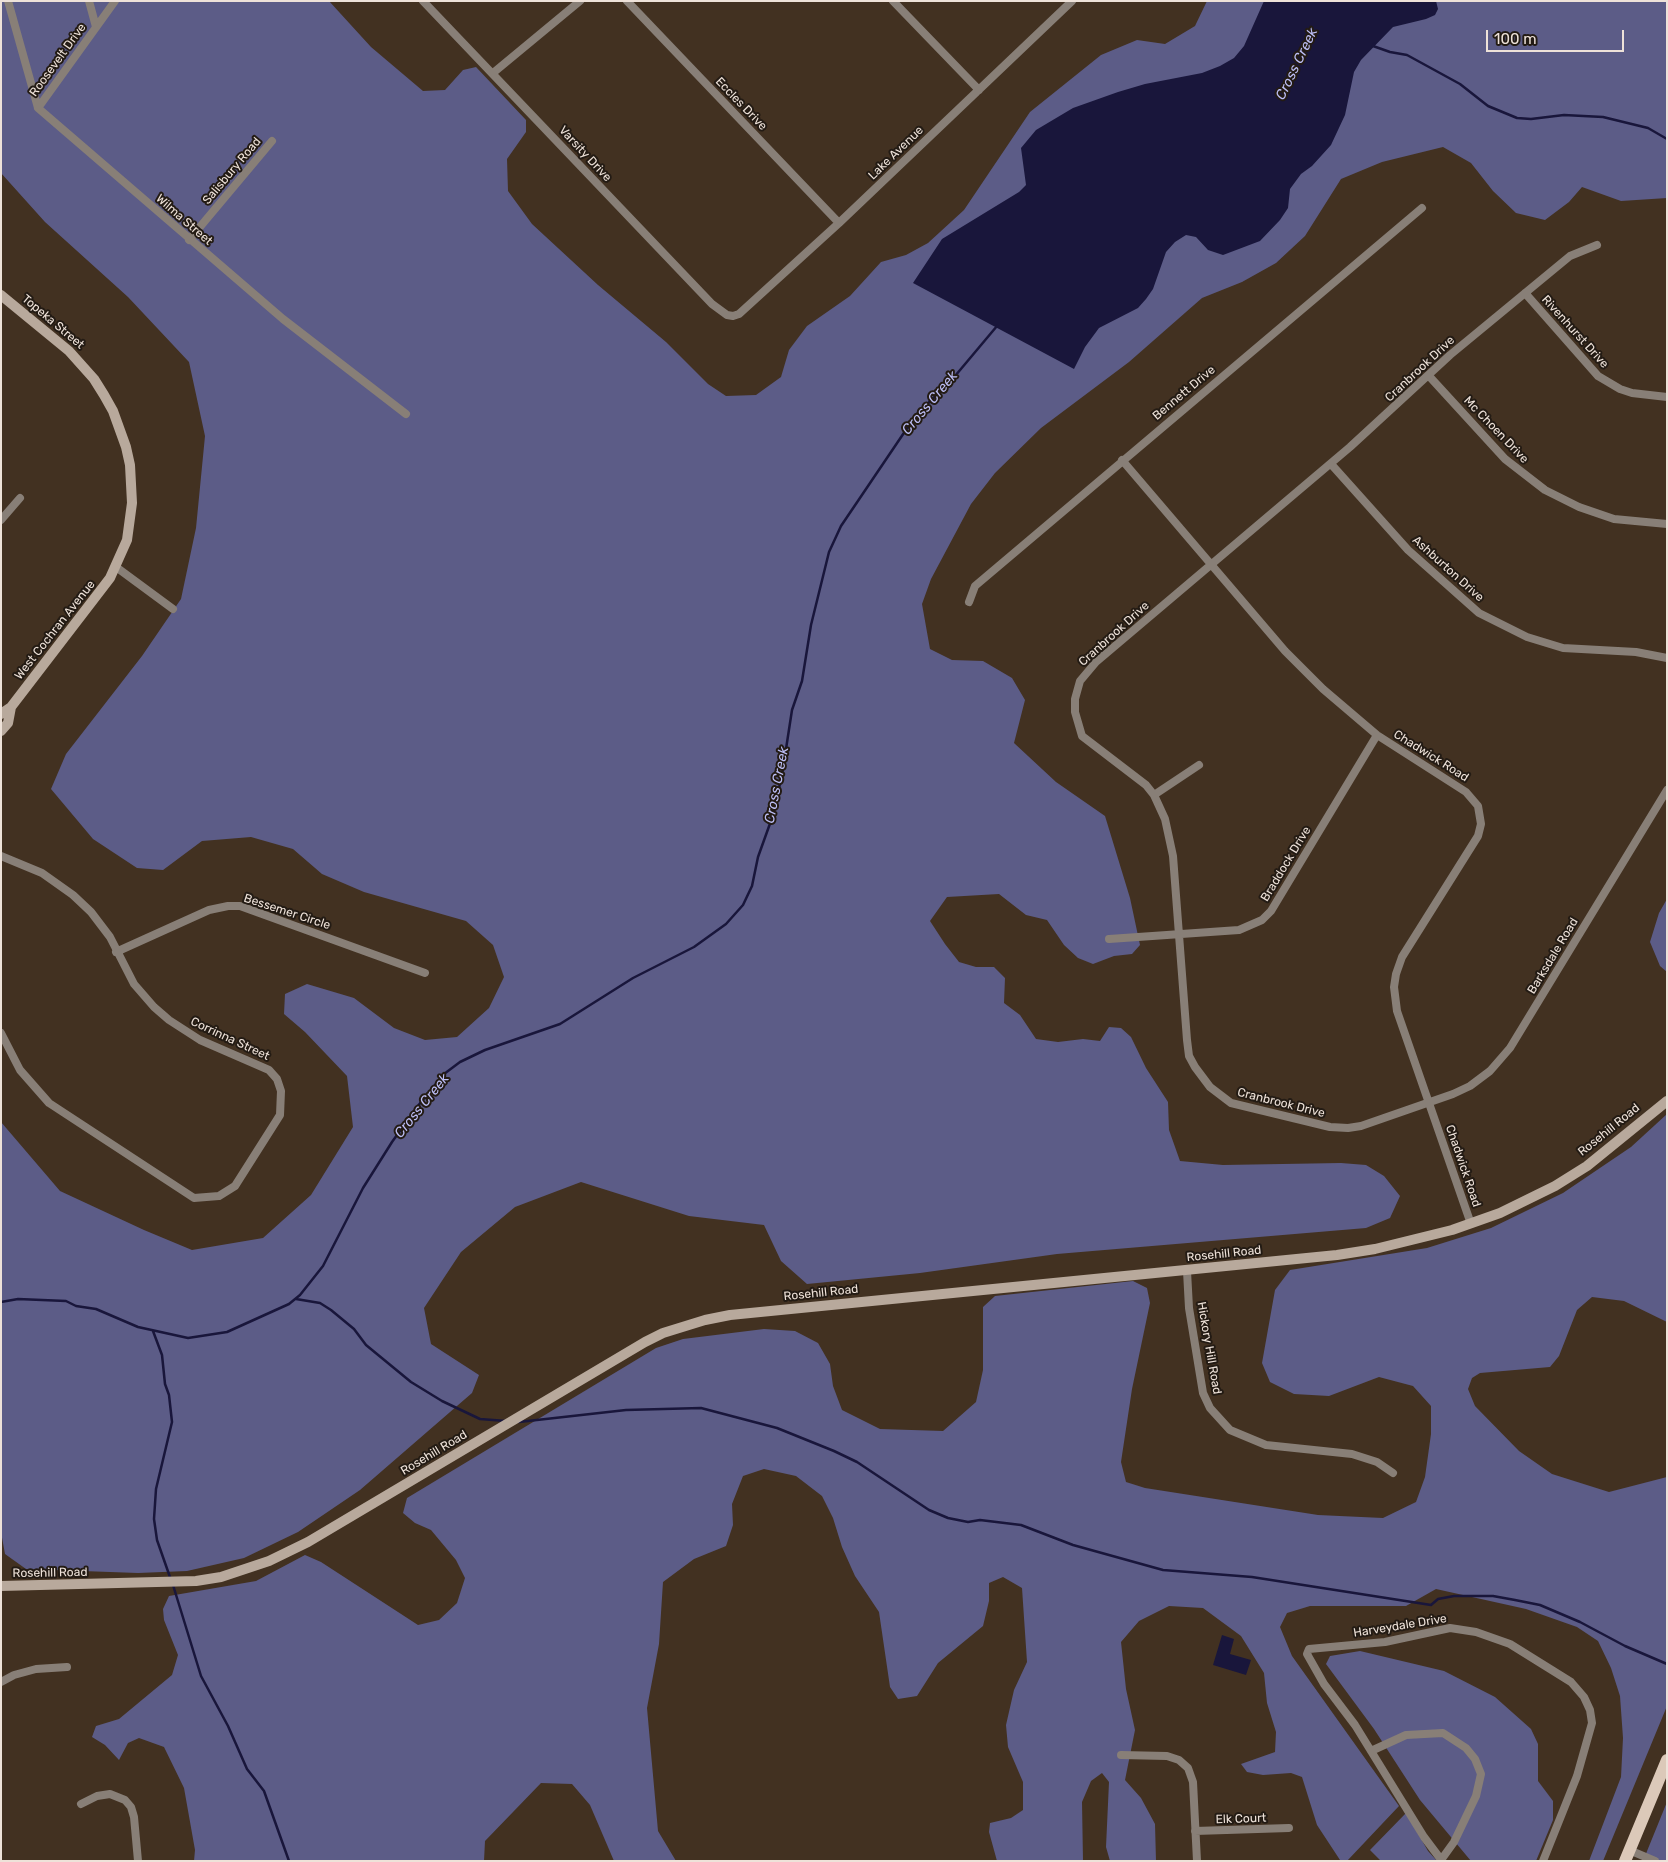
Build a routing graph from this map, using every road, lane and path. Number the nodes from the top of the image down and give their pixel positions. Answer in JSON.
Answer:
{"nodes":[{"id":1,"x":8,"y":1,"type":"edge"},
{"id":2,"x":89,"y":1,"type":"edge"},
{"id":3,"x":115,"y":1,"type":"edge"},
{"id":4,"x":424,"y":1,"type":"edge"},
{"id":5,"x":580,"y":1,"type":"edge"},
{"id":6,"x":627,"y":1,"type":"edge"},
{"id":7,"x":892,"y":1,"type":"edge"},
{"id":8,"x":1072,"y":1,"type":"edge"},
{"id":9,"x":96,"y":27,"type":"junction"},
{"id":10,"x":493,"y":73,"type":"junction"},
{"id":11,"x":979,"y":90,"type":"junction"},
{"id":12,"x":38,"y":108,"type":"junction"},
{"id":13,"x":272,"y":141,"type":"dead end"},
{"id":14,"x":1422,"y":208,"type":"dead end"},
{"id":15,"x":839,"y":223,"type":"junction"},
{"id":16,"x":189,"y":240,"type":"junction"},
{"id":17,"x":1597,"y":245,"type":"dead end"},
{"id":18,"x":1526,"y":293,"type":"junction"},
{"id":19,"x":1,"y":295,"type":"edge"},
{"id":20,"x":733,"y":316,"type":"joint"},
{"id":21,"x":1429,"y":376,"type":"junction"},
{"id":22,"x":1667,"y":397,"type":"edge"},
{"id":23,"x":406,"y":414,"type":"dead end"},
{"id":24,"x":1122,"y":460,"type":"junction"},
{"id":25,"x":1331,"y":464,"type":"junction"},
{"id":26,"x":20,"y":498,"type":"dead end"},
{"id":27,"x":1,"y":520,"type":"edge"},
{"id":28,"x":1667,"y":524,"type":"edge"},
{"id":29,"x":1211,"y":565,"type":"junction"},
{"id":30,"x":116,"y":567,"type":"junction"},
{"id":31,"x":969,"y":602,"type":"dead end"},
{"id":32,"x":173,"y":610,"type":"dead end"},
{"id":33,"x":1667,"y":658,"type":"edge"},
{"id":34,"x":10,"y":707,"type":"junction"},
{"id":35,"x":1,"y":714,"type":"edge"},
{"id":36,"x":1,"y":731,"type":"edge"},
{"id":37,"x":1377,"y":735,"type":"junction"},
{"id":38,"x":1199,"y":764,"type":"dead end"},
{"id":39,"x":1667,"y":790,"type":"edge"},
{"id":40,"x":1154,"y":795,"type":"junction"},
{"id":41,"x":1,"y":856,"type":"edge"},
{"id":42,"x":1178,"y":934,"type":"junction"},
{"id":43,"x":1109,"y":939,"type":"dead end"},
{"id":44,"x":116,"y":952,"type":"junction"},
{"id":45,"x":425,"y":973,"type":"dead end"},
{"id":46,"x":1,"y":1033,"type":"edge"},
{"id":47,"x":1667,"y":1101,"type":"edge"},
{"id":48,"x":1429,"y":1102,"type":"junction"},
{"id":49,"x":1471,"y":1224,"type":"junction"},
{"id":50,"x":1187,"y":1271,"type":"junction"},
{"id":51,"x":1393,"y":1472,"type":"dead end"},
{"id":52,"x":1,"y":1586,"type":"edge"},
{"id":53,"x":67,"y":1667,"type":"dead end"},
{"id":54,"x":1,"y":1682,"type":"edge"},
{"id":55,"x":1371,"y":1751,"type":"junction"},
{"id":56,"x":1121,"y":1755,"type":"dead end"},
{"id":57,"x":1667,"y":1760,"type":"edge"},
{"id":58,"x":81,"y":1804,"type":"dead end"},
{"id":59,"x":1289,"y":1828,"type":"dead end"},
{"id":60,"x":1195,"y":1831,"type":"junction"},
{"id":61,"x":1627,"y":1855,"type":"edge"},
{"id":62,"x":1442,"y":1860,"type":"edge"},
{"id":63,"x":138,"y":1861,"type":"edge"},
{"id":64,"x":1197,"y":1861,"type":"edge"},
{"id":65,"x":1543,"y":1861,"type":"edge"},
{"id":66,"x":1655,"y":1861,"type":"edge"}],
"edges":[{"from":1,"to":12,"type":"street"},
{"from":2,"to":9,"type":"street"},
{"from":3,"to":9,"type":"street","name":"Roosevelt Drive"},
{"from":4,"to":10,"type":"street","name":"Varsity Drive"},
{"from":5,"to":10,"type":"street"},
{"from":6,"to":15,"type":"street","name":"Eccles Drive"},
{"from":7,"to":11,"type":"street"},
{"from":8,"to":11,"type":"street","name":"Lake Avenue"},
{"from":9,"to":12,"type":"street","name":"Roosevelt Drive"},
{"from":10,"to":20,"type":"street","name":"Varsity Drive"},
{"from":11,"to":15,"type":"street","name":"Lake Avenue"},
{"from":12,"to":16,"type":"street","name":"Wilma Street"},
{"from":13,"to":16,"type":"street","name":"Salisbury Road"},
{"from":14,"to":24,"type":"street","name":"Bennett Drive"},
{"from":15,"to":20,"type":"street","name":"Lake Avenue"},
{"from":16,"to":23,"type":"street","name":"Wilma Street"},
{"from":17,"to":18,"type":"street","name":"Cranbrook Drive"},
{"from":18,"to":21,"type":"street","name":"Cranbrook Drive"},
{"from":18,"to":22,"type":"street","name":"Rivenhurst Drive"},
{"from":19,"to":30,"type":"main road","name":"Topeka Street"},
{"from":21,"to":25,"type":"street","name":"Cranbrook Drive"},
{"from":21,"to":28,"type":"street","name":"Mc Choen Drive"},
{"from":24,"to":29,"type":"street","name":"Chadwick Road"},
{"from":24,"to":31,"type":"street","name":"Bennett Drive"},
{"from":25,"to":29,"type":"street","name":"Cranbrook Drive"},
{"from":25,"to":33,"type":"street","name":"Ashburton Drive"},
{"from":26,"to":27,"type":"street"},
{"from":29,"to":37,"type":"street","name":"Chadwick Road"},
{"from":29,"to":40,"type":"street","name":"Cranbrook Drive"},
{"from":30,"to":32,"type":"street"},
{"from":30,"to":34,"type":"main road","name":"West Cochran Avenue"},
{"from":34,"to":35,"type":"main road","name":"West Cochran Avenue"},
{"from":34,"to":36,"type":"main road","name":"West Cochran Avenue"},
{"from":37,"to":42,"type":"street","name":"Braddock Drive"},
{"from":37,"to":48,"type":"street","name":"Chadwick Road"},
{"from":38,"to":40,"type":"street"},
{"from":39,"to":48,"type":"street","name":"Barksdale Road"},
{"from":40,"to":42,"type":"street","name":"Cranbrook Drive"},
{"from":41,"to":44,"type":"street","name":"Corrinna Street"},
{"from":42,"to":43,"type":"street","name":"Braddock Drive"},
{"from":42,"to":48,"type":"street","name":"Cranbrook Drive"},
{"from":44,"to":45,"type":"street","name":"Bessemer Circle"},
{"from":44,"to":46,"type":"street","name":"Corrinna Street"},
{"from":47,"to":49,"type":"main road","name":"Rosehill Road"},
{"from":48,"to":49,"type":"street","name":"Chadwick Road"},
{"from":49,"to":50,"type":"main road","name":"Rosehill Road"},
{"from":50,"to":51,"type":"street","name":"Hickory Hill Road"},
{"from":50,"to":52,"type":"main road","name":"Rosehill Road"},
{"from":53,"to":54,"type":"street"},
{"from":55,"to":62,"type":"street","name":"Harveydale Drive"},
{"from":55,"to":62,"type":"street"},
{"from":55,"to":65,"type":"street","name":"Harveydale Drive"},
{"from":56,"to":60,"type":"street"},
{"from":57,"to":61,"type":"main road"},
{"from":58,"to":63,"type":"street"},
{"from":59,"to":60,"type":"street","name":"Elk Court"},
{"from":60,"to":64,"type":"street"},
{"from":61,"to":66,"type":"street"}]}
